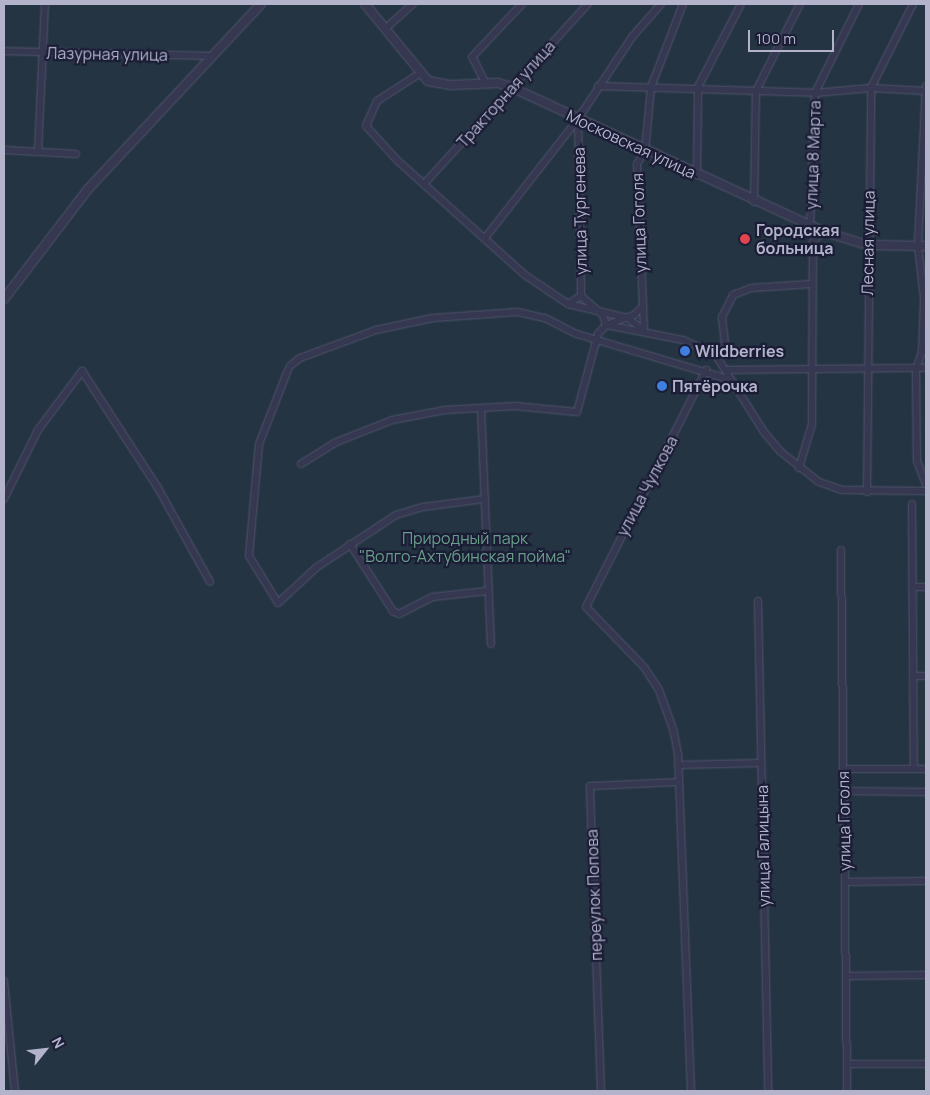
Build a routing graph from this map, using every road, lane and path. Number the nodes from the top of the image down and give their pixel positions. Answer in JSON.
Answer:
{"nodes":[{"id":1,"x":45,"y":4,"type":"edge"},
{"id":2,"x":261,"y":4,"type":"edge"},
{"id":3,"x":365,"y":4,"type":"edge"},
{"id":4,"x":413,"y":4,"type":"edge"},
{"id":5,"x":522,"y":4,"type":"edge"},
{"id":6,"x":588,"y":4,"type":"edge"},
{"id":7,"x":661,"y":4,"type":"edge"},
{"id":8,"x":683,"y":4,"type":"edge"},
{"id":9,"x":741,"y":4,"type":"edge"},
{"id":10,"x":800,"y":4,"type":"edge"},
{"id":11,"x":859,"y":4,"type":"edge"},
{"id":12,"x":913,"y":4,"type":"edge"},
{"id":13,"x":385,"y":29,"type":"junction"},
{"id":14,"x":4,"y":51,"type":"edge"},
{"id":15,"x":43,"y":53,"type":"junction"},
{"id":16,"x":210,"y":56,"type":"junction"},
{"id":17,"x":419,"y":74,"type":"junction"},
{"id":18,"x":484,"y":82,"type":"junction"},
{"id":19,"x":598,"y":86,"type":"junction"},
{"id":20,"x":511,"y":87,"type":"junction"},
{"id":21,"x":651,"y":87,"type":"junction"},
{"id":22,"x":698,"y":87,"type":"junction"},
{"id":23,"x":871,"y":88,"type":"junction"},
{"id":24,"x":925,"y":90,"type":"edge"},
{"id":25,"x":756,"y":91,"type":"junction"},
{"id":26,"x":815,"y":93,"type":"junction"},
{"id":27,"x":578,"y":119,"type":"junction"},
{"id":28,"x":4,"y":150,"type":"edge"},
{"id":29,"x":645,"y":151,"type":"junction"},
{"id":30,"x":38,"y":152,"type":"junction"},
{"id":31,"x":76,"y":154,"type":"dead end"},
{"id":32,"x":697,"y":174,"type":"junction"},
{"id":33,"x":424,"y":184,"type":"junction"},
{"id":34,"x":754,"y":202,"type":"junction"},
{"id":35,"x":810,"y":227,"type":"junction"},
{"id":36,"x":822,"y":231,"type":"junction"},
{"id":37,"x":485,"y":238,"type":"junction"},
{"id":38,"x":867,"y":245,"type":"junction"},
{"id":39,"x":922,"y":246,"type":"edge"},
{"id":40,"x":811,"y":284,"type":"junction"},
{"id":41,"x":581,"y":296,"type":"junction"},
{"id":42,"x":4,"y":299,"type":"edge"},
{"id":43,"x":568,"y":304,"type":"junction"},
{"id":44,"x":643,"y":306,"type":"junction"},
{"id":45,"x":597,"y":310,"type":"junction"},
{"id":46,"x":628,"y":318,"type":"junction"},
{"id":47,"x":606,"y":325,"type":"junction"},
{"id":48,"x":644,"y":330,"type":"junction"},
{"id":49,"x":597,"y":340,"type":"junction"},
{"id":50,"x":715,"y":354,"type":"junction"},
{"id":51,"x":812,"y":366,"type":"junction"},
{"id":52,"x":866,"y":367,"type":"junction"},
{"id":53,"x":916,"y":368,"type":"junction"},
{"id":54,"x":926,"y":368,"type":"edge"},
{"id":55,"x":706,"y":370,"type":"junction"},
{"id":56,"x":726,"y":370,"type":"junction"},
{"id":57,"x":728,"y":379,"type":"junction"},
{"id":58,"x":481,"y":408,"type":"junction"},
{"id":59,"x":301,"y":464,"type":"dead end"},
{"id":60,"x":798,"y":468,"type":"junction"},
{"id":61,"x":926,"y":484,"type":"edge"},
{"id":62,"x":926,"y":491,"type":"edge"},
{"id":63,"x":867,"y":492,"type":"junction"},
{"id":64,"x":4,"y":499,"type":"edge"},
{"id":65,"x":485,"y":499,"type":"junction"},
{"id":66,"x":912,"y":504,"type":"dead end"},
{"id":67,"x":350,"y":544,"type":"junction"},
{"id":68,"x":841,"y":550,"type":"dead end"},
{"id":69,"x":210,"y":582,"type":"dead end"},
{"id":70,"x":913,"y":587,"type":"junction"},
{"id":71,"x":926,"y":587,"type":"edge"},
{"id":72,"x":488,"y":591,"type":"junction"},
{"id":73,"x":758,"y":601,"type":"dead end"},
{"id":74,"x":490,"y":644,"type":"dead end"},
{"id":75,"x":913,"y":676,"type":"junction"},
{"id":76,"x":926,"y":676,"type":"edge"},
{"id":77,"x":761,"y":763,"type":"junction"},
{"id":78,"x":678,"y":765,"type":"junction"},
{"id":79,"x":844,"y":769,"type":"junction"},
{"id":80,"x":914,"y":769,"type":"junction"},
{"id":81,"x":926,"y":769,"type":"edge"},
{"id":82,"x":678,"y":782,"type":"junction"},
{"id":83,"x":844,"y":791,"type":"junction"},
{"id":84,"x":926,"y":792,"type":"edge"},
{"id":85,"x":845,"y":882,"type":"junction"},
{"id":86,"x":926,"y":882,"type":"edge"},
{"id":87,"x":926,"y":975,"type":"edge"},
{"id":88,"x":846,"y":976,"type":"junction"},
{"id":89,"x":4,"y":981,"type":"edge"},
{"id":90,"x":847,"y":1064,"type":"junction"},
{"id":91,"x":926,"y":1064,"type":"edge"},
{"id":92,"x":15,"y":1091,"type":"edge"},
{"id":93,"x":601,"y":1091,"type":"edge"},
{"id":94,"x":691,"y":1091,"type":"edge"},
{"id":95,"x":768,"y":1091,"type":"edge"},
{"id":96,"x":847,"y":1091,"type":"edge"}],
"edges":[{"from":1,"to":15,"type":"street"},
{"from":2,"to":16,"type":"street"},
{"from":3,"to":13,"type":"street","name":"Московская улица"},
{"from":4,"to":13,"type":"street"},
{"from":5,"to":18,"type":"street"},
{"from":6,"to":20,"type":"street","name":"Тракторная улица"},
{"from":7,"to":19,"type":"street"},
{"from":8,"to":21,"type":"street","name":"улица Гоголя"},
{"from":9,"to":22,"type":"street"},
{"from":10,"to":25,"type":"street"},
{"from":11,"to":26,"type":"street","name":"улица 8 Марта"},
{"from":12,"to":23,"type":"street","name":"Лесная улица"},
{"from":13,"to":17,"type":"street","name":"Московская улица"},
{"from":14,"to":15,"type":"street","name":"Лазурная улица"},
{"from":15,"to":16,"type":"street","name":"Лазурная улица"},
{"from":15,"to":30,"type":"street"},
{"from":16,"to":42,"type":"street"},
{"from":17,"to":18,"type":"street","name":"Московская улица"},
{"from":17,"to":33,"type":"street"},
{"from":18,"to":20,"type":"street","name":"Московская улица"},
{"from":19,"to":21,"type":"street"},
{"from":19,"to":27,"type":"street"},
{"from":20,"to":27,"type":"street","name":"Московская улица"},
{"from":20,"to":33,"type":"street","name":"Тракторная улица"},
{"from":21,"to":22,"type":"street"},
{"from":21,"to":29,"type":"street","name":"улица Гоголя"},
{"from":22,"to":25,"type":"street"},
{"from":22,"to":32,"type":"street"},
{"from":23,"to":24,"type":"street"},
{"from":23,"to":26,"type":"street"},
{"from":23,"to":38,"type":"street","name":"Лесная улица"},
{"from":24,"to":39,"type":"street"},
{"from":25,"to":26,"type":"street"},
{"from":25,"to":34,"type":"street"},
{"from":26,"to":35,"type":"street","name":"улица 8 Марта"},
{"from":27,"to":29,"type":"street","name":"Московская улица"},
{"from":27,"to":37,"type":"street"},
{"from":27,"to":41,"type":"street","name":"улица Тургенева"},
{"from":28,"to":30,"type":"street"},
{"from":29,"to":32,"type":"street","name":"Московская улица"},
{"from":29,"to":44,"type":"street","name":"улица Гоголя"},
{"from":30,"to":31,"type":"street"},
{"from":32,"to":34,"type":"street","name":"Московская улица"},
{"from":33,"to":37,"type":"street"},
{"from":34,"to":35,"type":"street","name":"Московская улица"},
{"from":35,"to":36,"type":"street","name":"Московская улица"},
{"from":36,"to":38,"type":"street","name":"Московская улица"},
{"from":36,"to":40,"type":"street"},
{"from":37,"to":43,"type":"street"},
{"from":38,"to":39,"type":"street","name":"Московская улица"},
{"from":38,"to":52,"type":"street","name":"Лесная улица"},
{"from":39,"to":53,"type":"street"},
{"from":40,"to":50,"type":"street"},
{"from":40,"to":51,"type":"street"},
{"from":41,"to":43,"type":"street"},
{"from":41,"to":45,"type":"street"},
{"from":43,"to":45,"type":"street"},
{"from":44,"to":46,"type":"street"},
{"from":44,"to":48,"type":"street","name":"улица Гоголя"},
{"from":45,"to":46,"type":"street"},
{"from":45,"to":47,"type":"street"},
{"from":46,"to":47,"type":"street"},
{"from":46,"to":48,"type":"street"},
{"from":47,"to":48,"type":"street"},
{"from":47,"to":49,"type":"street"},
{"from":48,"to":50,"type":"street"},
{"from":49,"to":55,"type":"street"},
{"from":49,"to":58,"type":"street"},
{"from":49,"to":67,"type":"street"},
{"from":50,"to":56,"type":"street"},
{"from":51,"to":52,"type":"street"},
{"from":51,"to":56,"type":"street"},
{"from":51,"to":60,"type":"street"},
{"from":52,"to":53,"type":"street"},
{"from":52,"to":63,"type":"street","name":"Лесная улица"},
{"from":53,"to":54,"type":"street"},
{"from":53,"to":61,"type":"street"},
{"from":55,"to":57,"type":"street"},
{"from":55,"to":78,"type":"street","name":"улица Чулкова"},
{"from":56,"to":57,"type":"street"},
{"from":57,"to":60,"type":"street"},
{"from":58,"to":59,"type":"street"},
{"from":58,"to":65,"type":"street"},
{"from":60,"to":63,"type":"street"},
{"from":62,"to":63,"type":"street"},
{"from":64,"to":69,"type":"street"},
{"from":65,"to":67,"type":"street"},
{"from":65,"to":72,"type":"street"},
{"from":66,"to":70,"type":"street"},
{"from":67,"to":72,"type":"street"},
{"from":68,"to":79,"type":"street","name":"улица Гоголя"},
{"from":70,"to":71,"type":"street"},
{"from":70,"to":75,"type":"street"},
{"from":72,"to":74,"type":"street"},
{"from":73,"to":77,"type":"street","name":"улица Галицына"},
{"from":75,"to":76,"type":"street"},
{"from":75,"to":80,"type":"street"},
{"from":77,"to":78,"type":"street"},
{"from":77,"to":95,"type":"street","name":"улица Галицына"},
{"from":78,"to":82,"type":"street"},
{"from":79,"to":80,"type":"street"},
{"from":79,"to":83,"type":"street","name":"улица Гоголя"},
{"from":80,"to":81,"type":"street"},
{"from":82,"to":93,"type":"street","name":"переулок Попова"},
{"from":82,"to":94,"type":"street"},
{"from":83,"to":84,"type":"street"},
{"from":83,"to":85,"type":"street","name":"улица Гоголя"},
{"from":85,"to":86,"type":"street"},
{"from":85,"to":88,"type":"street","name":"улица Гоголя"},
{"from":87,"to":88,"type":"street"},
{"from":88,"to":90,"type":"street","name":"улица Гоголя"},
{"from":89,"to":92,"type":"street"},
{"from":90,"to":91,"type":"street"},
{"from":90,"to":96,"type":"street","name":"улица Гоголя"}]}
